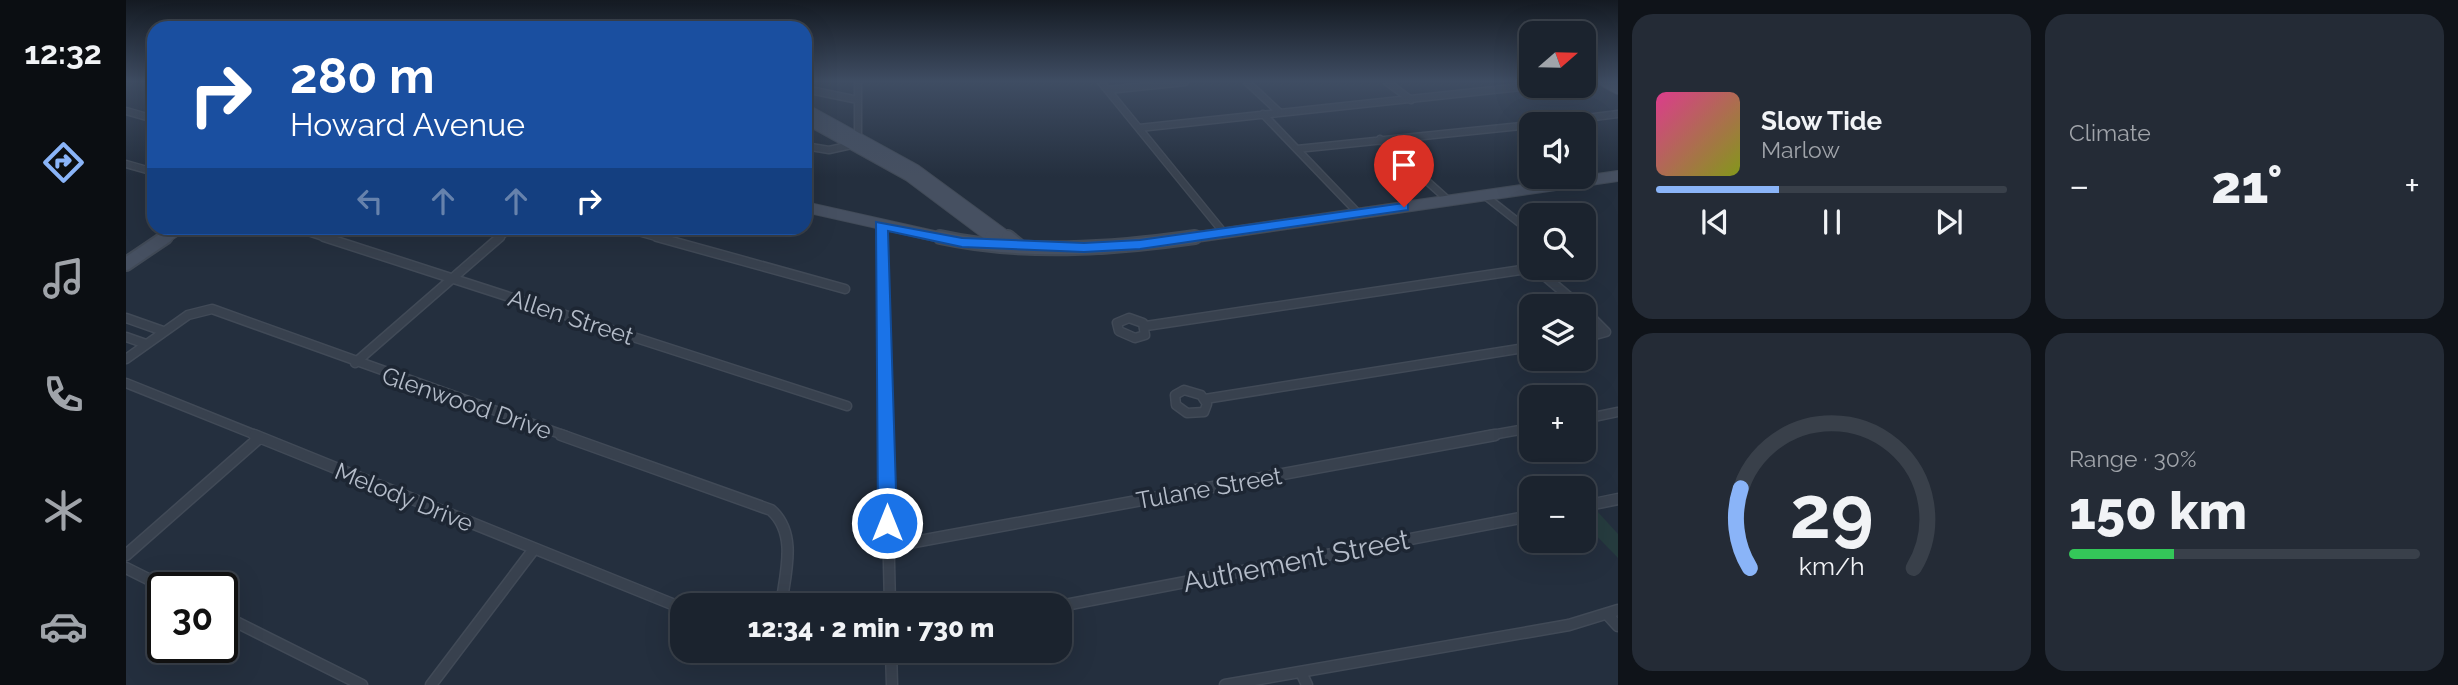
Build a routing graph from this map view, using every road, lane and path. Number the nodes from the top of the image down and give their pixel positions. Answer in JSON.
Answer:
{"nodes":[{"id":1,"x":814,"y":114,"type":"edge"},
{"id":2,"x":858,"y":114,"type":"edge"},
{"id":3,"x":1128,"y":114,"type":"edge"},
{"id":4,"x":1263,"y":114,"type":"joint"},
{"id":5,"x":1618,"y":114,"type":"edge"},
{"id":6,"x":1596,"y":117,"type":"edge"},
{"id":7,"x":812,"y":121,"type":"edge"},
{"id":8,"x":1519,"y":127,"type":"edge"},
{"id":9,"x":1139,"y":128,"type":"junction"},
{"id":10,"x":857,"y":139,"type":"junction"},
{"id":11,"x":1380,"y":139,"type":"junction"},
{"id":12,"x":812,"y":147,"type":"edge"},
{"id":13,"x":1297,"y":149,"type":"junction"},
{"id":14,"x":126,"y":164,"type":"edge"},
{"id":15,"x":147,"y":170,"type":"edge"},
{"id":16,"x":1618,"y":176,"type":"edge"},
{"id":17,"x":1485,"y":195,"type":"junction"},
{"id":18,"x":1448,"y":200,"type":"junction"},
{"id":19,"x":812,"y":209,"type":"edge"},
{"id":20,"x":1359,"y":214,"type":"junction"},
{"id":21,"x":1519,"y":222,"type":"edge"},
{"id":22,"x":881,"y":225,"type":"junction"},
{"id":23,"x":1224,"y":233,"type":"junction"},
{"id":24,"x":170,"y":235,"type":"edge"},
{"id":25,"x":317,"y":235,"type":"edge"},
{"id":26,"x":502,"y":235,"type":"edge"},
{"id":27,"x":649,"y":235,"type":"edge"},
{"id":28,"x":1001,"y":245,"type":"junction"},
{"id":29,"x":1019,"y":246,"type":"junction"},
{"id":30,"x":126,"y":264,"type":"edge"},
{"id":31,"x":1519,"y":270,"type":"edge"},
{"id":32,"x":452,"y":279,"type":"junction"},
{"id":33,"x":1549,"y":280,"type":"edge"},
{"id":34,"x":845,"y":289,"type":"dead end"},
{"id":35,"x":1566,"y":294,"type":"edge"},
{"id":36,"x":126,"y":318,"type":"edge"},
{"id":37,"x":1596,"y":322,"type":"edge"},
{"id":38,"x":1146,"y":326,"type":"dead end"},
{"id":39,"x":163,"y":331,"type":"junction"},
{"id":40,"x":1596,"y":335,"type":"edge"},
{"id":41,"x":126,"y":337,"type":"edge"},
{"id":42,"x":146,"y":344,"type":"junction"},
{"id":43,"x":1519,"y":348,"type":"edge"},
{"id":44,"x":126,"y":359,"type":"edge"},
{"id":45,"x":355,"y":363,"type":"junction"},
{"id":46,"x":126,"y":383,"type":"edge"},
{"id":47,"x":1205,"y":399,"type":"dead end"},
{"id":48,"x":847,"y":406,"type":"dead end"},
{"id":49,"x":1618,"y":412,"type":"edge"},
{"id":50,"x":1596,"y":417,"type":"edge"},
{"id":51,"x":1519,"y":430,"type":"edge"},
{"id":52,"x":258,"y":439,"type":"junction"},
{"id":53,"x":1618,"y":499,"type":"edge"},
{"id":54,"x":1596,"y":504,"type":"edge"},
{"id":55,"x":1519,"y":518,"type":"edge"},
{"id":56,"x":887,"y":547,"type":"junction"},
{"id":57,"x":534,"y":549,"type":"junction"},
{"id":58,"x":126,"y":555,"type":"edge"},
{"id":59,"x":126,"y":568,"type":"edge"},
{"id":60,"x":147,"y":578,"type":"edge"},
{"id":61,"x":782,"y":593,"type":"edge"},
{"id":62,"x":889,"y":593,"type":"edge"},
{"id":63,"x":670,"y":603,"type":"edge"},
{"id":64,"x":1072,"y":605,"type":"edge"},
{"id":65,"x":1613,"y":612,"type":"edge"},
{"id":66,"x":238,"y":623,"type":"edge"},
{"id":67,"x":1618,"y":626,"type":"edge"},
{"id":68,"x":891,"y":663,"type":"edge"},
{"id":69,"x":1301,"y":672,"type":"junction"},
{"id":70,"x":362,"y":685,"type":"edge"},
{"id":71,"x":431,"y":685,"type":"edge"},
{"id":72,"x":892,"y":685,"type":"edge"},
{"id":73,"x":1225,"y":685,"type":"edge"},
{"id":74,"x":1307,"y":685,"type":"edge"}],
"edges":[{"from":1,"to":10,"type":"main road"},
{"from":2,"to":10,"type":"street"},
{"from":3,"to":9,"type":"street"},
{"from":4,"to":9,"type":"street"},
{"from":4,"to":13,"type":"street"},
{"from":5,"to":6,"type":"street"},
{"from":7,"to":10,"type":"main road"},
{"from":8,"to":11,"type":"street"},
{"from":9,"to":23,"type":"street"},
{"from":10,"to":12,"type":"street"},
{"from":10,"to":28,"type":"main road"},
{"from":10,"to":29,"type":"main road"},
{"from":11,"to":13,"type":"street"},
{"from":11,"to":18,"type":"street"},
{"from":13,"to":20,"type":"street"},
{"from":14,"to":15,"type":"street"},
{"from":16,"to":17,"type":"main road"},
{"from":17,"to":18,"type":"main road"},
{"from":17,"to":21,"type":"street"},
{"from":18,"to":20,"type":"main road"},
{"from":19,"to":22,"type":"main road"},
{"from":20,"to":23,"type":"main road"},
{"from":22,"to":28,"type":"main road"},
{"from":22,"to":56,"type":"street"},
{"from":23,"to":29,"type":"main road"},
{"from":24,"to":30,"type":"main road"},
{"from":25,"to":32,"type":"street","name":"Allen Street"},
{"from":26,"to":32,"type":"street"},
{"from":27,"to":34,"type":"street"},
{"from":28,"to":29,"type":"main road"},
{"from":31,"to":38,"type":"street"},
{"from":32,"to":45,"type":"street"},
{"from":32,"to":48,"type":"street","name":"Allen Street"},
{"from":33,"to":35,"type":"street"},
{"from":36,"to":39,"type":"street"},
{"from":37,"to":40,"type":"street"},
{"from":39,"to":42,"type":"street","name":"Glenwood Drive"},
{"from":39,"to":45,"type":"street","name":"Glenwood Drive"},
{"from":41,"to":42,"type":"street"},
{"from":42,"to":44,"type":"street"},
{"from":43,"to":47,"type":"street"},
{"from":45,"to":61,"type":"street","name":"Glenwood Drive"},
{"from":46,"to":52,"type":"street","name":"Melody Drive"},
{"from":49,"to":50,"type":"street"},
{"from":51,"to":56,"type":"street","name":"Tulane Street"},
{"from":52,"to":57,"type":"street","name":"Melody Drive"},
{"from":52,"to":58,"type":"street"},
{"from":53,"to":54,"type":"street"},
{"from":55,"to":64,"type":"street","name":"Authement Street"},
{"from":56,"to":62,"type":"street"},
{"from":57,"to":63,"type":"street","name":"Melody Drive"},
{"from":57,"to":71,"type":"street"},
{"from":59,"to":60,"type":"street"},
{"from":65,"to":67,"type":"street"},
{"from":65,"to":69,"type":"street"},
{"from":66,"to":70,"type":"street"},
{"from":68,"to":72,"type":"street"},
{"from":69,"to":73,"type":"street"},
{"from":69,"to":74,"type":"street"}]}
